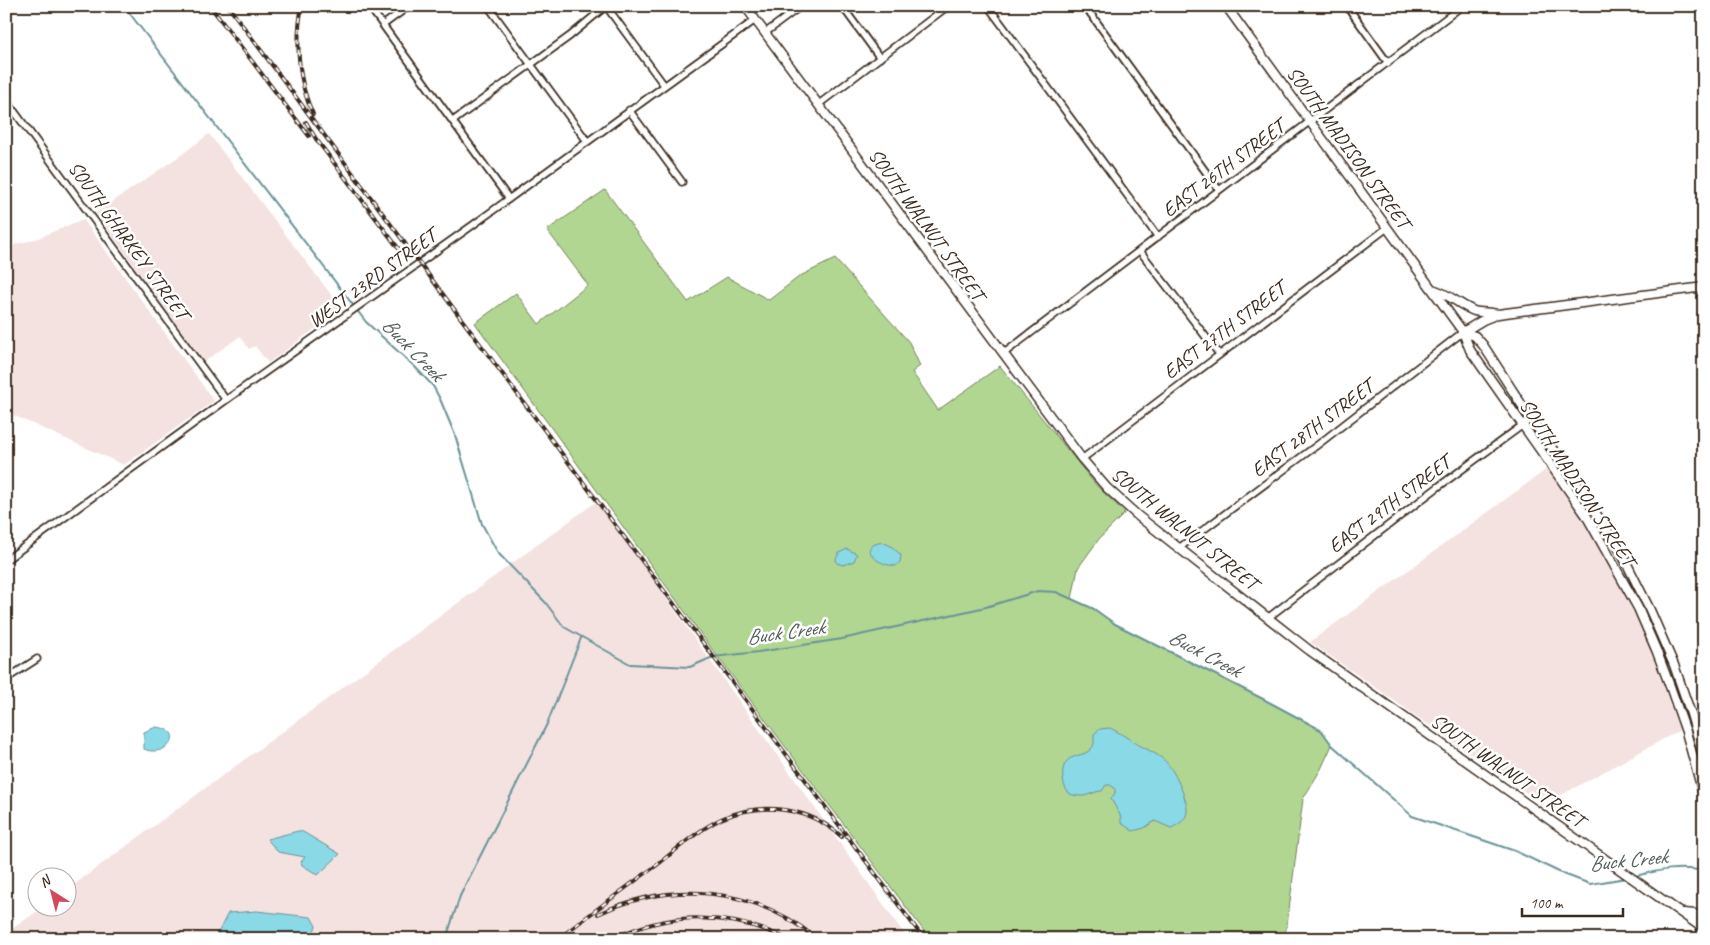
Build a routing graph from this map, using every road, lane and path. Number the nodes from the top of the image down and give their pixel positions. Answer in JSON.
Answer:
{"nodes":[{"id":1,"x":370,"y":6,"type":"edge"},
{"id":2,"x":410,"y":6,"type":"edge"},
{"id":3,"x":488,"y":6,"type":"edge"},
{"id":4,"x":606,"y":6,"type":"edge"},
{"id":5,"x":745,"y":6,"type":"edge"},
{"id":6,"x":801,"y":6,"type":"edge"},
{"id":7,"x":842,"y":6,"type":"edge"},
{"id":8,"x":948,"y":6,"type":"edge"},
{"id":9,"x":988,"y":6,"type":"edge"},
{"id":10,"x":1086,"y":6,"type":"edge"},
{"id":11,"x":1226,"y":6,"type":"edge"},
{"id":12,"x":1347,"y":6,"type":"edge"},
{"id":13,"x":1462,"y":6,"type":"edge"},
{"id":14,"x":754,"y":20,"type":"junction"},
{"id":15,"x":383,"y":25,"type":"junction"},
{"id":16,"x":765,"y":32,"type":"junction"},
{"id":17,"x":880,"y":58,"type":"junction"},
{"id":18,"x":1388,"y":62,"type":"junction"},
{"id":19,"x":531,"y":64,"type":"junction"},
{"id":20,"x":664,"y":85,"type":"junction"},
{"id":21,"x":6,"y":100,"type":"edge"},
{"id":22,"x":819,"y":104,"type":"junction"},
{"id":23,"x":629,"y":110,"type":"junction"},
{"id":24,"x":453,"y":121,"type":"junction"},
{"id":25,"x":1310,"y":122,"type":"junction"},
{"id":26,"x":587,"y":141,"type":"junction"},
{"id":27,"x":682,"y":182,"type":"dead end"},
{"id":28,"x":1219,"y":190,"type":"junction"},
{"id":29,"x":508,"y":198,"type":"junction"},
{"id":30,"x":1387,"y":228,"type":"junction"},
{"id":31,"x":1158,"y":237,"type":"junction"},
{"id":32,"x":1140,"y":251,"type":"junction"},
{"id":33,"x":1704,"y":287,"type":"edge"},
{"id":34,"x":1432,"y":289,"type":"junction"},
{"id":35,"x":1498,"y":314,"type":"junction"},
{"id":36,"x":1463,"y":332,"type":"junction"},
{"id":37,"x":1003,"y":354,"type":"junction"},
{"id":38,"x":1219,"y":354,"type":"junction"},
{"id":39,"x":226,"y":400,"type":"junction"},
{"id":40,"x":1531,"y":419,"type":"junction"},
{"id":41,"x":1523,"y":424,"type":"junction"},
{"id":42,"x":1082,"y":459,"type":"junction"},
{"id":43,"x":1179,"y":548,"type":"junction"},
{"id":44,"x":6,"y":560,"type":"edge"},
{"id":45,"x":1269,"y":618,"type":"junction"},
{"id":46,"x":37,"y":659,"type":"dead end"},
{"id":47,"x":6,"y":679,"type":"edge"},
{"id":48,"x":1704,"y":758,"type":"edge"},
{"id":49,"x":1704,"y":797,"type":"edge"},
{"id":50,"x":1682,"y":912,"type":"junction"},
{"id":51,"x":1704,"y":917,"type":"edge"},
{"id":52,"x":1704,"y":923,"type":"edge"},
{"id":53,"x":1704,"y":928,"type":"edge"}],
"edges":[{"from":1,"to":15,"type":"street"},
{"from":2,"to":15,"type":"street"},
{"from":3,"to":19,"type":"street"},
{"from":4,"to":19,"type":"street"},
{"from":4,"to":20,"type":"street"},
{"from":5,"to":14,"type":"main road","name":"SOUTH WALNUT STREET"},
{"from":6,"to":16,"type":"street"},
{"from":7,"to":17,"type":"street"},
{"from":8,"to":17,"type":"street"},
{"from":9,"to":31,"type":"street"},
{"from":10,"to":28,"type":"street"},
{"from":11,"to":25,"type":"main road","name":"SOUTH MADISON STREET"},
{"from":12,"to":18,"type":"street"},
{"from":13,"to":18,"type":"street","name":"EAST 26TH STREET"},
{"from":14,"to":16,"type":"main road","name":"SOUTH WALNUT STREET"},
{"from":14,"to":20,"type":"street","name":"WEST 23RD STREET"},
{"from":15,"to":24,"type":"street"},
{"from":16,"to":22,"type":"main road","name":"SOUTH WALNUT STREET"},
{"from":17,"to":22,"type":"street"},
{"from":18,"to":25,"type":"street","name":"EAST 26TH STREET"},
{"from":19,"to":24,"type":"street"},
{"from":19,"to":26,"type":"street"},
{"from":20,"to":23,"type":"street","name":"WEST 23RD STREET"},
{"from":21,"to":39,"type":"street","name":"SOUTH GHARKEY STREET"},
{"from":22,"to":37,"type":"main road","name":"SOUTH WALNUT STREET"},
{"from":23,"to":26,"type":"street","name":"WEST 23RD STREET"},
{"from":23,"to":27,"type":"street"},
{"from":24,"to":29,"type":"street"},
{"from":25,"to":28,"type":"street","name":"EAST 26TH STREET"},
{"from":25,"to":30,"type":"main road","name":"SOUTH MADISON STREET"},
{"from":26,"to":29,"type":"street","name":"WEST 23RD STREET"},
{"from":28,"to":31,"type":"street","name":"EAST 26TH STREET"},
{"from":29,"to":39,"type":"street","name":"WEST 23RD STREET"},
{"from":30,"to":34,"type":"main road","name":"SOUTH MADISON STREET"},
{"from":30,"to":38,"type":"street","name":"EAST 27TH STREET"},
{"from":31,"to":32,"type":"street","name":"EAST 26TH STREET"},
{"from":32,"to":37,"type":"street","name":"EAST 26TH STREET"},
{"from":32,"to":38,"type":"street"},
{"from":33,"to":35,"type":"main road"},
{"from":34,"to":35,"type":"main road"},
{"from":34,"to":36,"type":"main road","name":"SOUTH MADISON STREET"},
{"from":35,"to":36,"type":"main road"},
{"from":36,"to":40,"type":"main road","name":"SOUTH MADISON STREET"},
{"from":36,"to":41,"type":"main road","name":"SOUTH MADISON STREET"},
{"from":36,"to":43,"type":"street","name":"EAST 28TH STREET"},
{"from":37,"to":42,"type":"main road","name":"SOUTH WALNUT STREET"},
{"from":38,"to":42,"type":"street","name":"EAST 27TH STREET"},
{"from":39,"to":44,"type":"street","name":"WEST 23RD STREET"},
{"from":40,"to":41,"type":"street","name":"EAST 29TH STREET"},
{"from":40,"to":48,"type":"main road","name":"SOUTH MADISON STREET"},
{"from":41,"to":45,"type":"street","name":"EAST 29TH STREET"},
{"from":41,"to":49,"type":"main road","name":"SOUTH MADISON STREET"},
{"from":42,"to":43,"type":"main road","name":"SOUTH WALNUT STREET"},
{"from":43,"to":45,"type":"main road","name":"SOUTH WALNUT STREET"},
{"from":45,"to":50,"type":"main road","name":"SOUTH WALNUT STREET"},
{"from":46,"to":47,"type":"street"},
{"from":50,"to":51,"type":"main road"},
{"from":50,"to":52,"type":"main road","name":"SOUTH WALNUT STREET"},
{"from":50,"to":53,"type":"main road","name":"SOUTH WALNUT STREET"}]}
